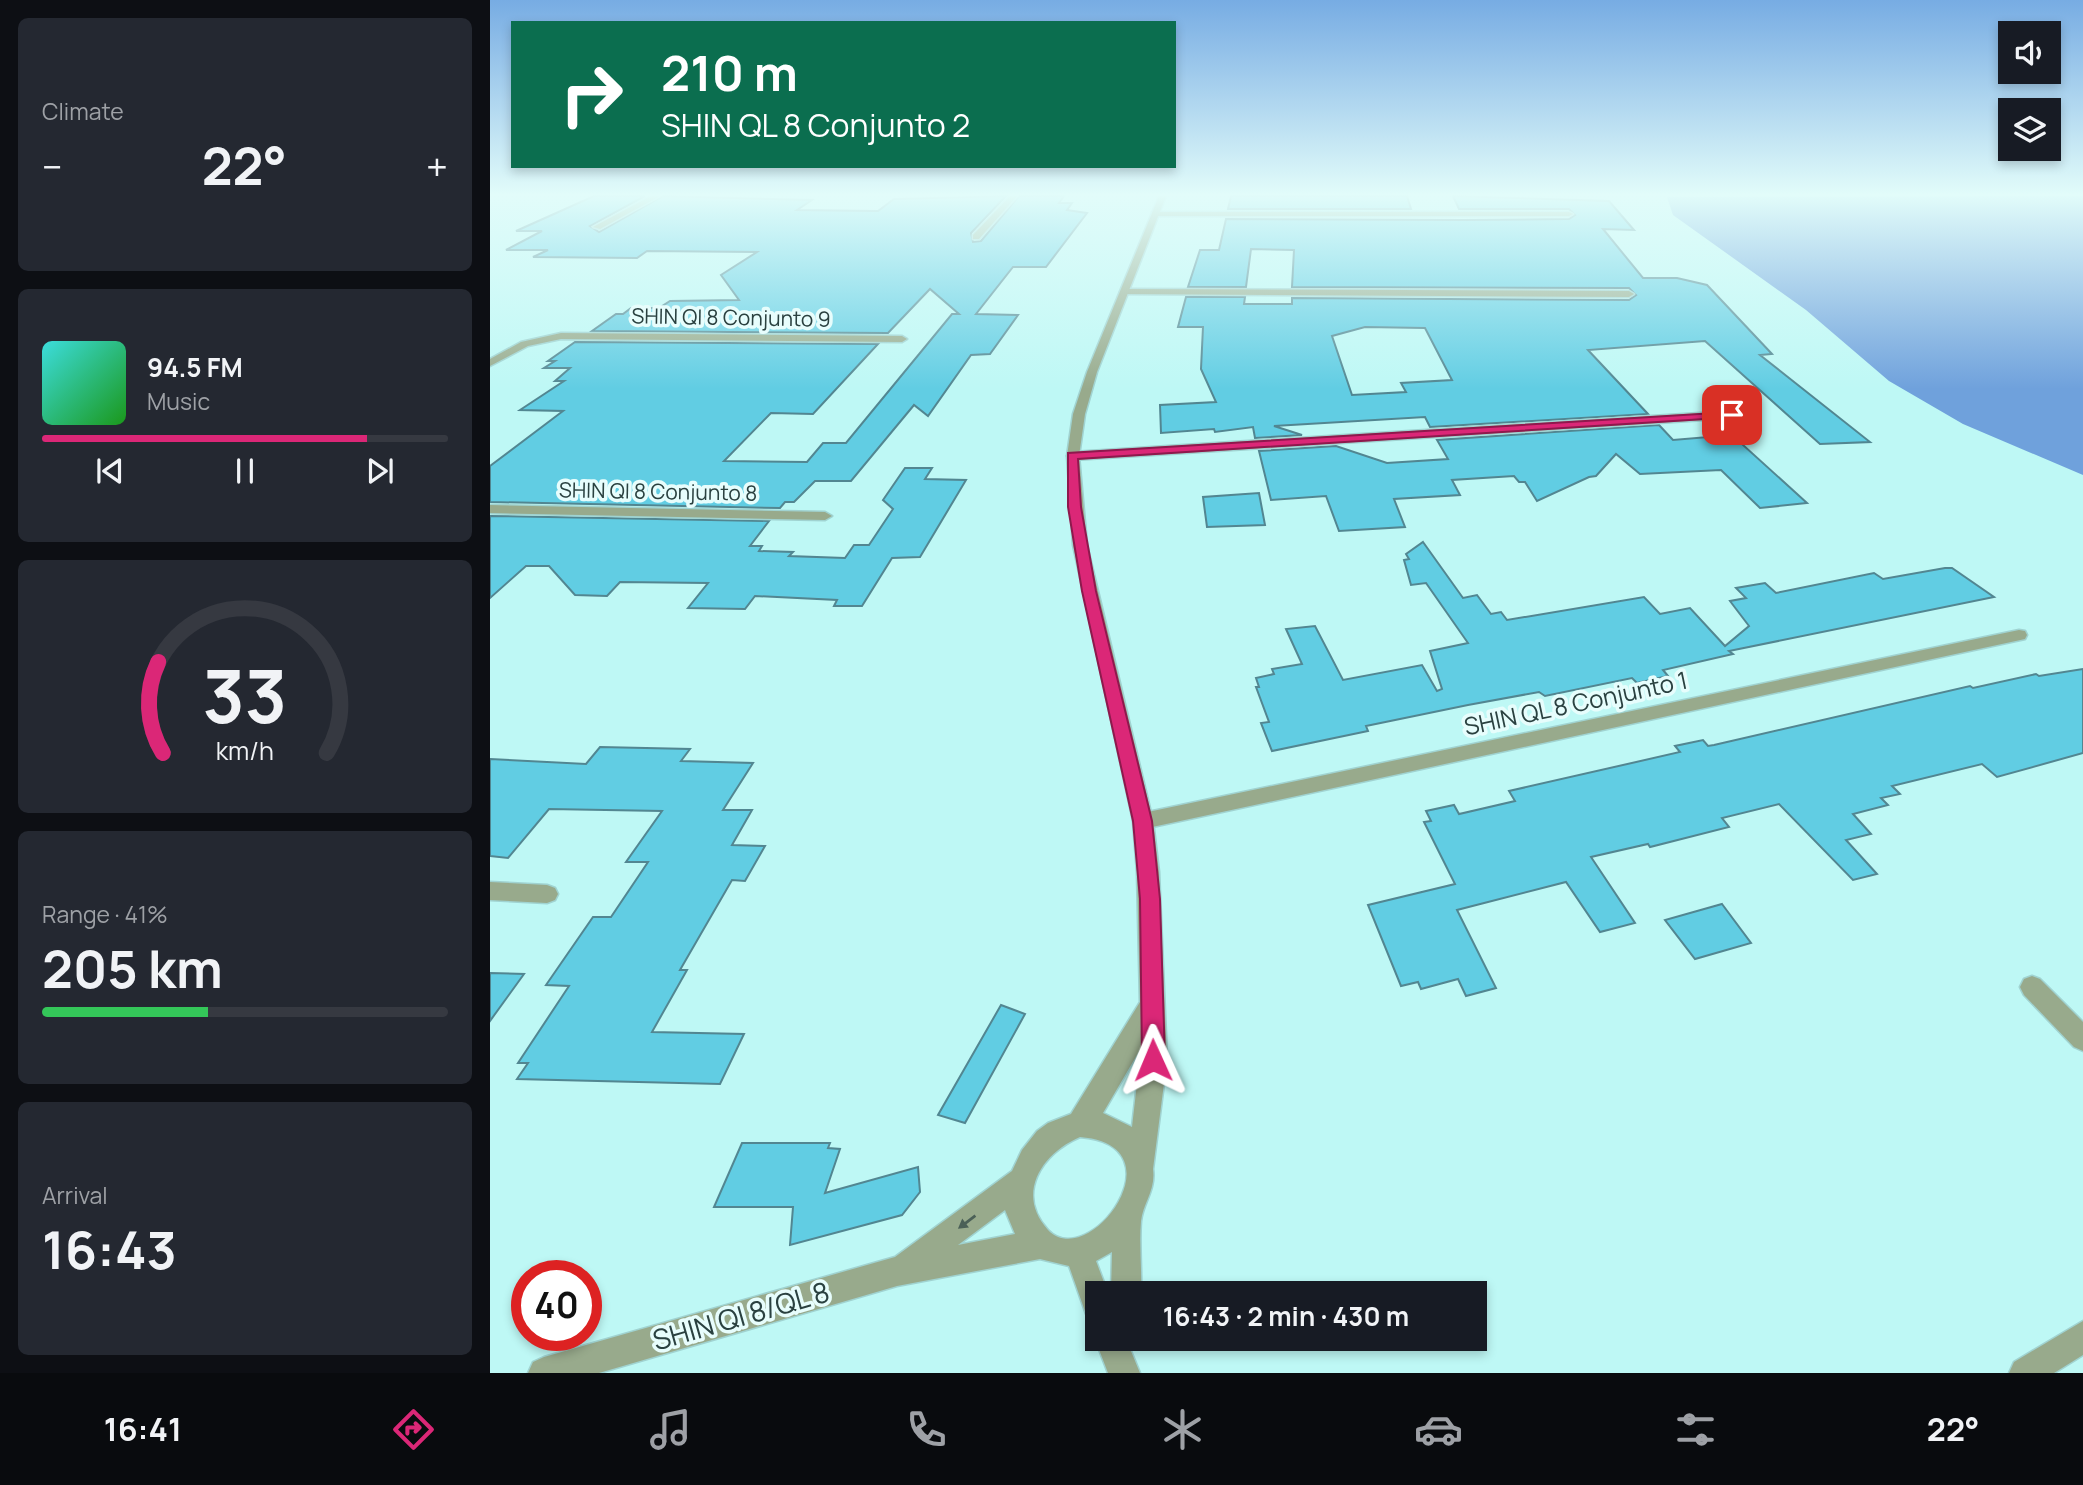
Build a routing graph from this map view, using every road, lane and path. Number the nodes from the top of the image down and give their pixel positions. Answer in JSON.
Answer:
{"nodes":[{"id":1,"x":1137,"y":260,"type":"edge"},
{"id":2,"x":1125,"y":292,"type":"junction"},
{"id":3,"x":1629,"y":294,"type":"dead end"},
{"id":4,"x":902,"y":339,"type":"dead end"},
{"id":5,"x":490,"y":363,"type":"edge"},
{"id":6,"x":1732,"y":415,"type":"dead end"},
{"id":7,"x":1073,"y":456,"type":"junction"},
{"id":8,"x":490,"y":509,"type":"edge"},
{"id":9,"x":825,"y":516,"type":"dead end"},
{"id":10,"x":2019,"y":635,"type":"dead end"},
{"id":11,"x":1143,"y":821,"type":"junction"},
{"id":12,"x":490,"y":891,"type":"edge"},
{"id":13,"x":547,"y":894,"type":"dead end"},
{"id":14,"x":2032,"y":987,"type":"dead end"},
{"id":15,"x":1152,"y":1002,"type":"junction"},
{"id":16,"x":2083,"y":1039,"type":"edge"},
{"id":17,"x":1080,"y":1125,"type":"junction"},
{"id":18,"x":1140,"y":1166,"type":"junction"},
{"id":19,"x":1021,"y":1181,"type":"junction"},
{"id":20,"x":1127,"y":1220,"type":"junction"},
{"id":21,"x":1040,"y":1244,"type":"junction"},
{"id":22,"x":1078,"y":1252,"type":"junction"},
{"id":23,"x":897,"y":1271,"type":"junction"},
{"id":24,"x":1089,"y":1281,"type":"edge"},
{"id":25,"x":1126,"y":1281,"type":"edge"},
{"id":26,"x":2083,"y":1337,"type":"edge"},
{"id":27,"x":544,"y":1373,"type":"edge"},
{"id":28,"x":2025,"y":1373,"type":"edge"}],
"edges":[{"from":1,"to":2,"type":"street"},
{"from":2,"to":3,"type":"street"},
{"from":2,"to":7,"type":"street"},
{"from":4,"to":5,"type":"street","name":"SHIN QI 8 Conjunto 9"},
{"from":6,"to":7,"type":"street"},
{"from":7,"to":11,"type":"street"},
{"from":8,"to":9,"type":"street","name":"SHIN QI 8 Conjunto 8"},
{"from":10,"to":11,"type":"street","name":"SHIN QL 8 Conjunto 1"},
{"from":11,"to":15,"type":"street"},
{"from":12,"to":13,"type":"street"},
{"from":14,"to":16,"type":"street"},
{"from":15,"to":17,"type":"street"},
{"from":15,"to":18,"type":"street"},
{"from":17,"to":18,"type":"street"},
{"from":17,"to":19,"type":"street"},
{"from":18,"to":20,"type":"street"},
{"from":19,"to":21,"type":"street"},
{"from":19,"to":23,"type":"street","name":"SHIN QI 8/QL 8","one_way":true},
{"from":20,"to":22,"type":"street"},
{"from":20,"to":25,"type":"street"},
{"from":21,"to":22,"type":"street"},
{"from":21,"to":23,"type":"street","name":"SHIN QI 8/QL 8"},
{"from":22,"to":24,"type":"street"},
{"from":23,"to":27,"type":"street","name":"SHIN QI 8/QL 8"},
{"from":26,"to":28,"type":"street"}]}
